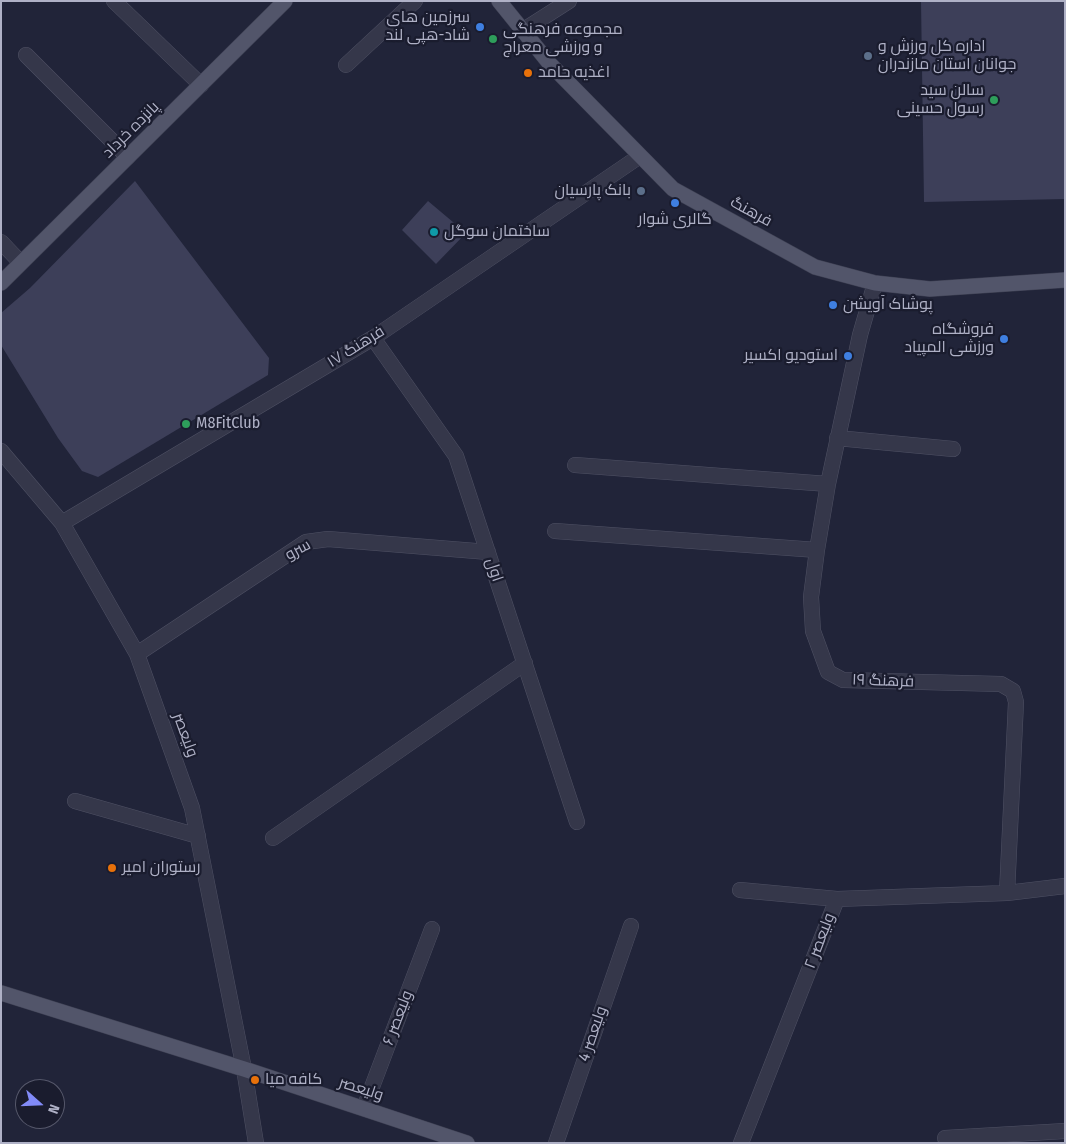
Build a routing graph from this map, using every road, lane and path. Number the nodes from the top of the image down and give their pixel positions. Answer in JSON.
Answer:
{"nodes":[{"id":1,"x":114,"y":1,"type":"edge"},
{"id":2,"x":285,"y":1,"type":"edge"},
{"id":3,"x":416,"y":1,"type":"edge"},
{"id":4,"x":499,"y":1,"type":"edge"},
{"id":5,"x":569,"y":1,"type":"edge"},
{"id":6,"x":522,"y":31,"type":"junction"},
{"id":7,"x":26,"y":55,"type":"dead end"},
{"id":8,"x":346,"y":64,"type":"dead end"},
{"id":9,"x":201,"y":85,"type":"junction"},
{"id":10,"x":640,"y":156,"type":"junction"},
{"id":11,"x":128,"y":157,"type":"junction"},
{"id":12,"x":1,"y":242,"type":"edge"},
{"id":13,"x":21,"y":263,"type":"junction"},
{"id":14,"x":1065,"y":280,"type":"edge"},
{"id":15,"x":1,"y":283,"type":"edge"},
{"id":16,"x":875,"y":283,"type":"junction"},
{"id":17,"x":373,"y":338,"type":"junction"},
{"id":18,"x":837,"y":438,"type":"junction"},
{"id":19,"x":953,"y":449,"type":"dead end"},
{"id":20,"x":1,"y":451,"type":"edge"},
{"id":21,"x":575,"y":465,"type":"dead end"},
{"id":22,"x":828,"y":484,"type":"junction"},
{"id":23,"x":62,"y":523,"type":"junction"},
{"id":24,"x":555,"y":531,"type":"dead end"},
{"id":25,"x":817,"y":550,"type":"junction"},
{"id":26,"x":488,"y":552,"type":"junction"},
{"id":27,"x":137,"y":654,"type":"junction"},
{"id":28,"x":525,"y":663,"type":"junction"},
{"id":29,"x":75,"y":801,"type":"dead end"},
{"id":30,"x":577,"y":822,"type":"dead end"},
{"id":31,"x":198,"y":836,"type":"junction"},
{"id":32,"x":273,"y":838,"type":"dead end"},
{"id":33,"x":1065,"y":886,"type":"edge"},
{"id":34,"x":740,"y":890,"type":"dead end"},
{"id":35,"x":1007,"y":893,"type":"junction"},
{"id":36,"x":836,"y":899,"type":"junction"},
{"id":37,"x":631,"y":926,"type":"dead end"},
{"id":38,"x":432,"y":929,"type":"dead end"},
{"id":39,"x":1,"y":993,"type":"edge"},
{"id":40,"x":244,"y":1068,"type":"junction"},
{"id":41,"x":364,"y":1108,"type":"junction"},
{"id":42,"x":1065,"y":1130,"type":"edge"},
{"id":43,"x":945,"y":1138,"type":"dead end"},
{"id":44,"x":256,"y":1143,"type":"edge"},
{"id":45,"x":467,"y":1143,"type":"edge"},
{"id":46,"x":556,"y":1143,"type":"edge"},
{"id":47,"x":741,"y":1143,"type":"edge"}],
"edges":[{"from":1,"to":9,"type":"street"},
{"from":2,"to":9,"type":"main road","name":"پانزده خرداد"},
{"from":3,"to":8,"type":"street"},
{"from":4,"to":6,"type":"main road","name":"فرهنگ"},
{"from":5,"to":6,"type":"street"},
{"from":6,"to":10,"type":"main road","name":"فرهنگ"},
{"from":7,"to":11,"type":"street"},
{"from":9,"to":11,"type":"main road","name":"پانزده خرداد"},
{"from":10,"to":16,"type":"main road","name":"فرهنگ"},
{"from":10,"to":17,"type":"street","name":"فرهنگ ۱۷"},
{"from":11,"to":13,"type":"main road","name":"پانزده خرداد"},
{"from":12,"to":13,"type":"street"},
{"from":13,"to":15,"type":"main road","name":"پانزده خرداد"},
{"from":14,"to":16,"type":"main road","name":"فرهنگ"},
{"from":16,"to":18,"type":"street","name":"فرهنگ ۱۹"},
{"from":17,"to":23,"type":"street","name":"فرهنگ ۱۷"},
{"from":17,"to":26,"type":"street","name":"اول"},
{"from":18,"to":19,"type":"street"},
{"from":18,"to":22,"type":"street","name":"فرهنگ ۱۹"},
{"from":20,"to":23,"type":"street","name":"ولیعصر"},
{"from":21,"to":22,"type":"street"},
{"from":22,"to":25,"type":"street","name":"فرهنگ ۱۹"},
{"from":23,"to":27,"type":"street","name":"ولیعصر"},
{"from":24,"to":25,"type":"street"},
{"from":25,"to":35,"type":"street","name":"فرهنگ ۱۹"},
{"from":26,"to":27,"type":"street","name":"سرو"},
{"from":26,"to":28,"type":"street","name":"اول"},
{"from":27,"to":31,"type":"street","name":"ولیعصر"},
{"from":28,"to":30,"type":"street","name":"اول"},
{"from":28,"to":32,"type":"street"},
{"from":29,"to":31,"type":"street"},
{"from":31,"to":40,"type":"street","name":"ولیعصر"},
{"from":33,"to":35,"type":"street","name":"ولیعصر ٢"},
{"from":34,"to":36,"type":"street"},
{"from":35,"to":36,"type":"street","name":"ولیعصر ٢"},
{"from":36,"to":47,"type":"street","name":"ولیعصر ٢"},
{"from":37,"to":46,"type":"street","name":"ولیعصر 4"},
{"from":38,"to":41,"type":"street","name":"ولیعصر ۶"},
{"from":39,"to":40,"type":"main road","name":"ولیعصر"},
{"from":40,"to":41,"type":"main road","name":"ولیعصر"},
{"from":40,"to":44,"type":"street"},
{"from":41,"to":45,"type":"main road","name":"ولیعصر"},
{"from":42,"to":43,"type":"street"}]}
